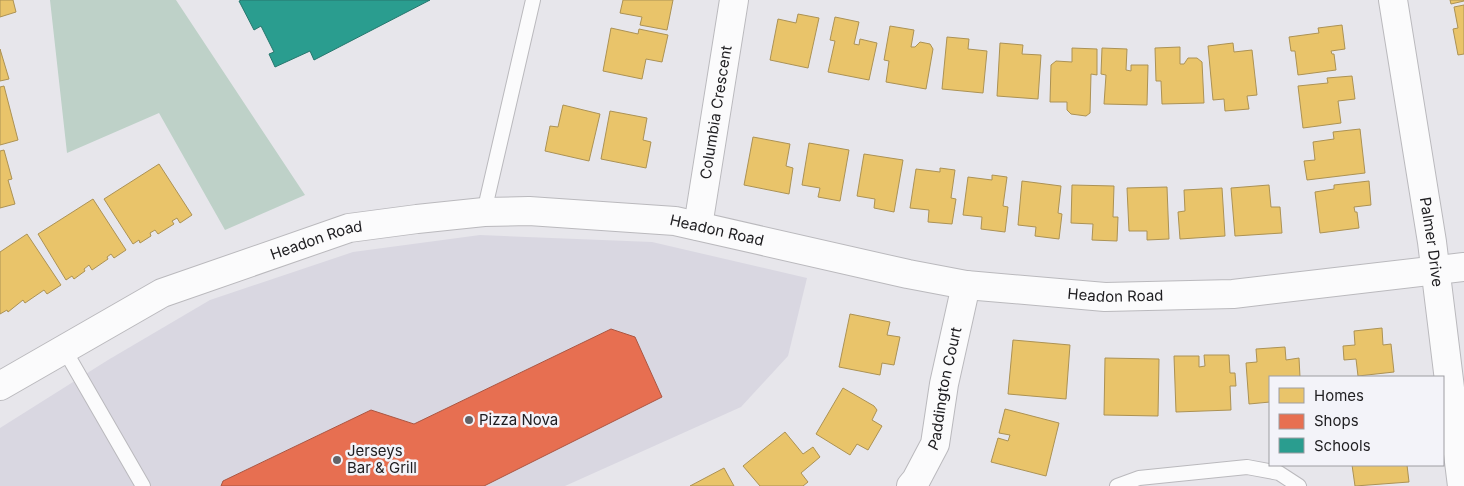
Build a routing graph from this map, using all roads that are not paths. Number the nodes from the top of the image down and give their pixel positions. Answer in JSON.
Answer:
{"nodes":[{"id":1,"x":533,"y":0,"type":"edge"},
{"id":2,"x":734,"y":0,"type":"edge"},
{"id":3,"x":1394,"y":0,"type":"edge"},
{"id":4,"x":484,"y":212,"type":"junction"},
{"id":5,"x":698,"y":226,"type":"junction"},
{"id":6,"x":1464,"y":267,"type":"edge"},
{"id":7,"x":1435,"y":270,"type":"junction"},
{"id":8,"x":966,"y":285,"type":"junction"},
{"id":9,"x":64,"y":349,"type":"junction"},
{"id":10,"x":0,"y":386,"type":"edge"},
{"id":11,"x":143,"y":486,"type":"edge"},
{"id":12,"x":911,"y":486,"type":"edge"},
{"id":13,"x":1117,"y":486,"type":"edge"},
{"id":14,"x":1299,"y":486,"type":"edge"},
{"id":15,"x":1462,"y":486,"type":"edge"}],
"edges":[{"from":1,"to":4,"type":"lane"},
{"from":2,"to":5,"type":"street","name":"Columbia Crescent"},
{"from":3,"to":7,"type":"street","name":"Palmer Drive"},
{"from":4,"to":5,"type":"street","name":"Headon Road"},
{"from":4,"to":9,"type":"street","name":"Headon Road"},
{"from":5,"to":8,"type":"street","name":"Headon Road"},
{"from":6,"to":7,"type":"street","name":"Headon Road"},
{"from":7,"to":8,"type":"street","name":"Headon Road"},
{"from":7,"to":15,"type":"street","name":"Palmer Drive"},
{"from":8,"to":12,"type":"street","name":"Paddington Court"},
{"from":9,"to":10,"type":"street","name":"Headon Road"},
{"from":9,"to":11,"type":"lane"},
{"from":13,"to":14,"type":"lane"}]}
